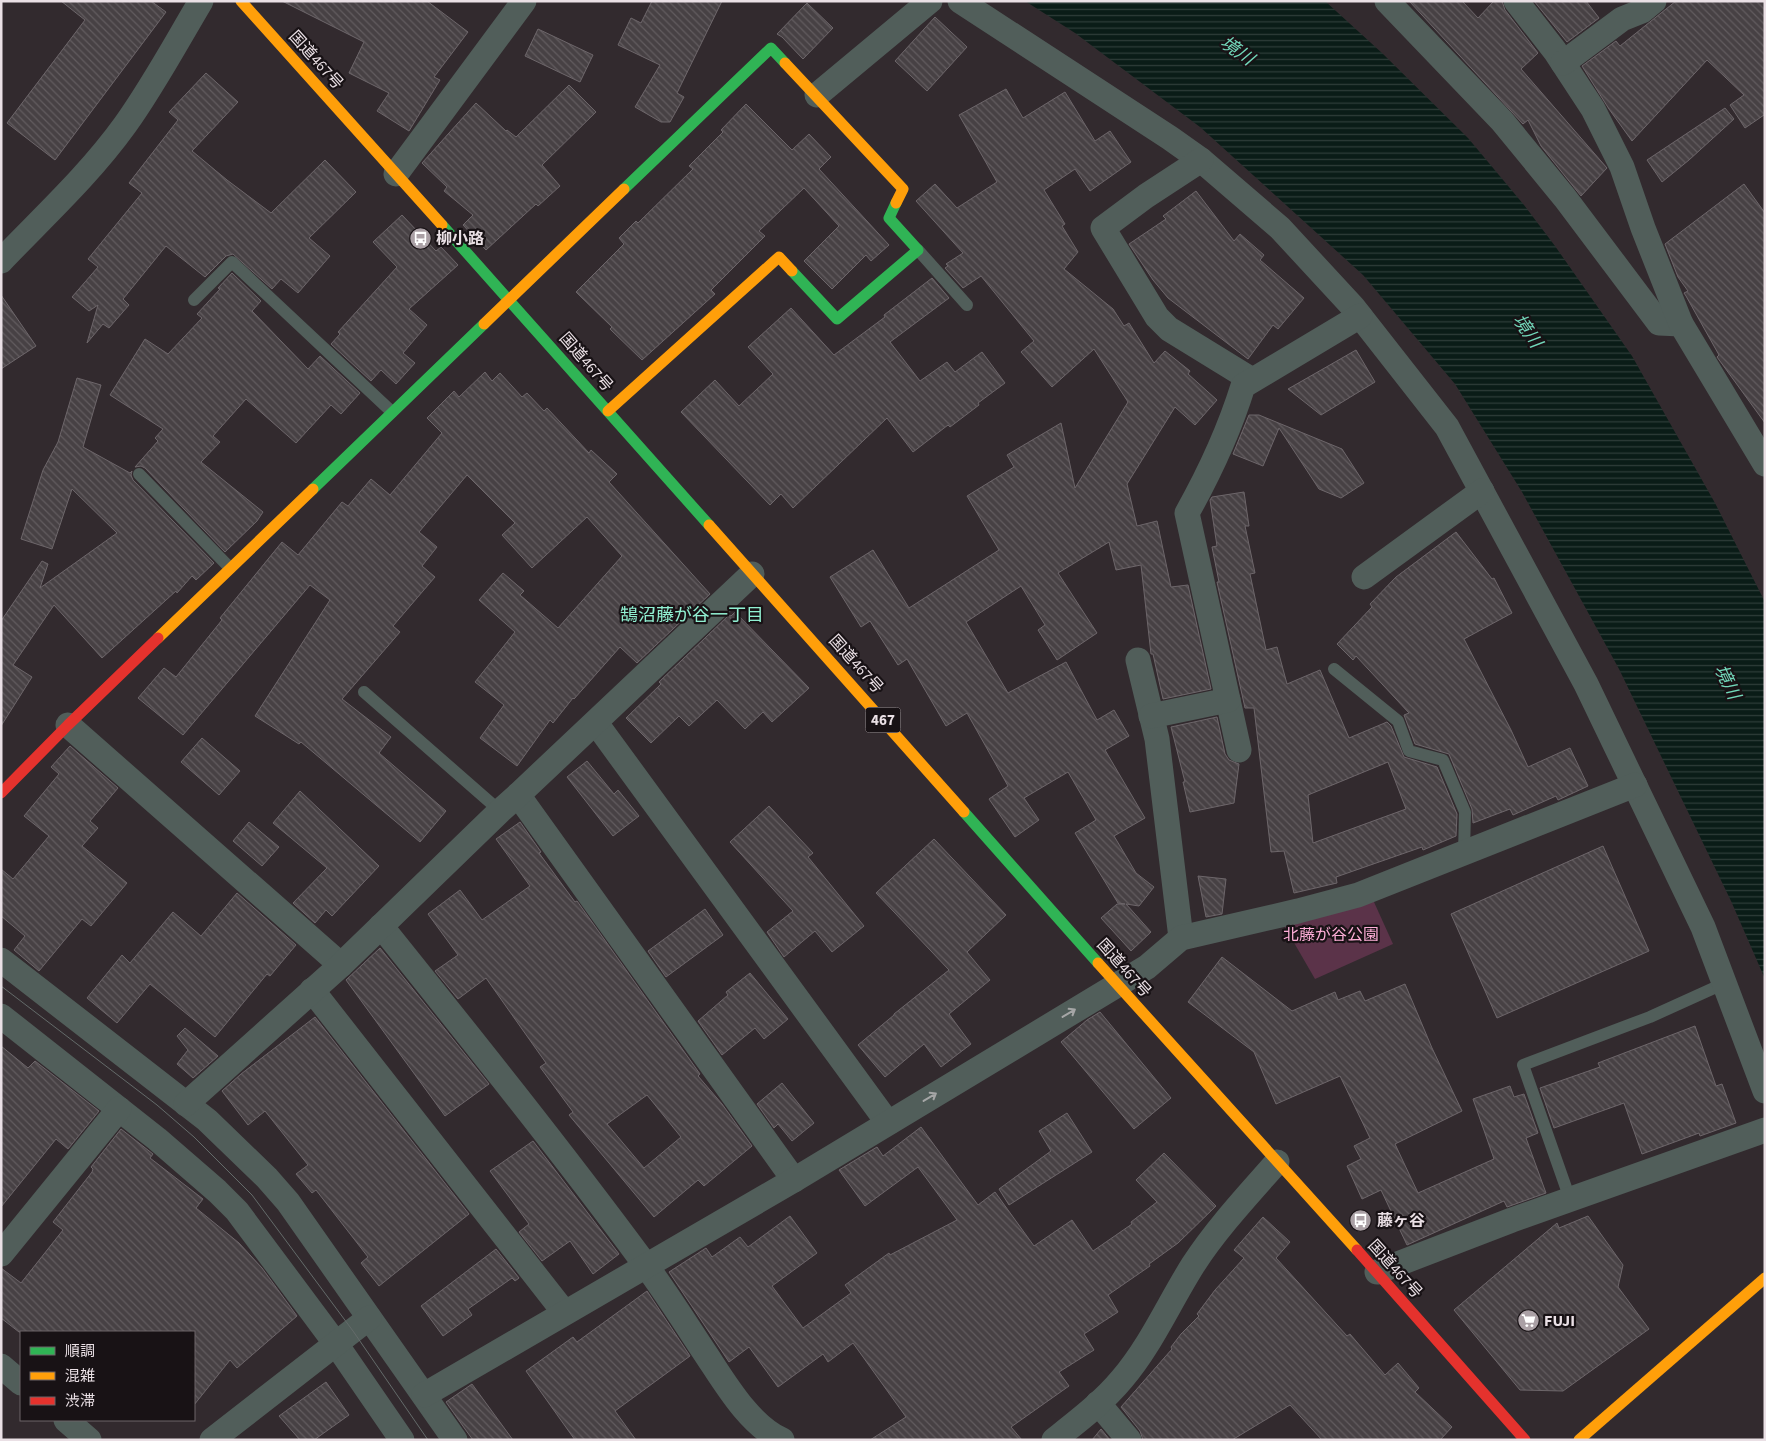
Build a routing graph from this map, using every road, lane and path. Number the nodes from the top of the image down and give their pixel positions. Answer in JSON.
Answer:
{"nodes":[{"id":1,"x":201,"y":1,"type":"edge"},
{"id":2,"x":241,"y":1,"type":"edge"},
{"id":3,"x":524,"y":1,"type":"edge"},
{"id":4,"x":930,"y":1,"type":"edge"},
{"id":5,"x":960,"y":1,"type":"edge"},
{"id":6,"x":1387,"y":1,"type":"edge"},
{"id":7,"x":1516,"y":1,"type":"edge"},
{"id":8,"x":1654,"y":1,"type":"edge"},
{"id":9,"x":1563,"y":63,"type":"junction"},
{"id":10,"x":817,"y":95,"type":"junction"},
{"id":11,"x":1202,"y":160,"type":"junction"},
{"id":12,"x":396,"y":174,"type":"junction"},
{"id":13,"x":918,"y":250,"type":"junction"},
{"id":14,"x":1,"y":261,"type":"edge"},
{"id":15,"x":509,"y":299,"type":"junction"},
{"id":16,"x":194,"y":300,"type":"dead end"},
{"id":17,"x":967,"y":305,"type":"dead end"},
{"id":18,"x":1360,"y":316,"type":"junction"},
{"id":19,"x":1682,"y":324,"type":"junction"},
{"id":20,"x":1252,"y":380,"type":"junction"},
{"id":21,"x":608,"y":411,"type":"junction"},
{"id":22,"x":392,"y":412,"type":"junction"},
{"id":23,"x":1764,"y":459,"type":"edge"},
{"id":24,"x":139,"y":474,"type":"dead end"},
{"id":25,"x":1482,"y":491,"type":"junction"},
{"id":26,"x":230,"y":568,"type":"junction"},
{"id":27,"x":752,"y":574,"type":"junction"},
{"id":28,"x":1364,"y":578,"type":"dead end"},
{"id":29,"x":1138,"y":660,"type":"dead end"},
{"id":30,"x":1334,"y":669,"type":"dead end"},
{"id":31,"x":364,"y":692,"type":"dead end"},
{"id":32,"x":1228,"y":700,"type":"junction"},
{"id":33,"x":1151,"y":716,"type":"junction"},
{"id":34,"x":596,"y":723,"type":"junction"},
{"id":35,"x":68,"y":725,"type":"junction"},
{"id":36,"x":1239,"y":750,"type":"dead end"},
{"id":37,"x":1635,"y":785,"type":"junction"},
{"id":38,"x":1,"y":793,"type":"edge"},
{"id":39,"x":509,"y":803,"type":"junction"},
{"id":40,"x":1464,"y":854,"type":"junction"},
{"id":41,"x":381,"y":926,"type":"junction"},
{"id":42,"x":1181,"y":938,"type":"junction"},
{"id":43,"x":1,"y":960,"type":"edge"},
{"id":44,"x":341,"y":965,"type":"junction"},
{"id":45,"x":1725,"y":983,"type":"junction"},
{"id":46,"x":1116,"y":984,"type":"junction"},
{"id":47,"x":312,"y":990,"type":"junction"},
{"id":48,"x":1,"y":1016,"type":"edge"},
{"id":49,"x":1765,"y":1091,"type":"edge"},
{"id":50,"x":186,"y":1104,"type":"junction"},
{"id":51,"x":119,"y":1109,"type":"junction"},
{"id":52,"x":888,"y":1123,"type":"junction"},
{"id":53,"x":1765,"y":1130,"type":"edge"},
{"id":54,"x":1277,"y":1162,"type":"junction"},
{"id":55,"x":794,"y":1180,"type":"junction"},
{"id":56,"x":1570,"y":1199,"type":"junction"},
{"id":57,"x":1,"y":1254,"type":"edge"},
{"id":58,"x":646,"y":1265,"type":"junction"},
{"id":59,"x":1377,"y":1272,"type":"junction"},
{"id":60,"x":1765,"y":1278,"type":"edge"},
{"id":61,"x":564,"y":1312,"type":"junction"},
{"id":62,"x":369,"y":1318,"type":"junction"},
{"id":63,"x":336,"y":1344,"type":"junction"},
{"id":64,"x":1,"y":1366,"type":"edge"},
{"id":65,"x":20,"y":1382,"type":"edge"},
{"id":66,"x":424,"y":1395,"type":"junction"},
{"id":67,"x":1098,"y":1403,"type":"junction"},
{"id":68,"x":67,"y":1421,"type":"edge"},
{"id":69,"x":90,"y":1440,"type":"edge"},
{"id":70,"x":212,"y":1440,"type":"edge"},
{"id":71,"x":402,"y":1440,"type":"edge"},
{"id":72,"x":455,"y":1440,"type":"edge"},
{"id":73,"x":782,"y":1440,"type":"edge"},
{"id":74,"x":1054,"y":1440,"type":"edge"},
{"id":75,"x":1129,"y":1440,"type":"edge"},
{"id":76,"x":1525,"y":1440,"type":"edge"},
{"id":77,"x":1579,"y":1440,"type":"edge"}],
"edges":[{"from":1,"to":14,"type":"street"},
{"from":2,"to":12,"type":"main road","name":"国道467号","number":"467"},
{"from":3,"to":12,"type":"street"},
{"from":4,"to":10,"type":"street"},
{"from":5,"to":11,"type":"street"},
{"from":6,"to":19,"type":"street"},
{"from":7,"to":9,"type":"street"},
{"from":8,"to":9,"type":"street"},
{"from":9,"to":19,"type":"street"},
{"from":10,"to":13,"type":"main road"},
{"from":10,"to":15,"type":"main road"},
{"from":11,"to":18,"type":"street"},
{"from":11,"to":20,"type":"street"},
{"from":12,"to":15,"type":"main road","name":"国道467号","number":"467"},
{"from":13,"to":17,"type":"lane"},
{"from":13,"to":21,"type":"main road"},
{"from":15,"to":21,"type":"main road","name":"国道467号","number":"467"},
{"from":15,"to":22,"type":"main road"},
{"from":16,"to":22,"type":"lane"},
{"from":18,"to":20,"type":"street"},
{"from":18,"to":25,"type":"street"},
{"from":19,"to":23,"type":"street"},
{"from":20,"to":32,"type":"street"},
{"from":21,"to":27,"type":"main road","name":"国道467号","number":"467"},
{"from":22,"to":26,"type":"main road"},
{"from":24,"to":26,"type":"lane"},
{"from":25,"to":28,"type":"street"},
{"from":25,"to":37,"type":"street"},
{"from":26,"to":35,"type":"main road"},
{"from":27,"to":34,"type":"street"},
{"from":27,"to":46,"type":"main road","name":"国道467号","number":"467"},
{"from":29,"to":33,"type":"street"},
{"from":30,"to":40,"type":"lane"},
{"from":31,"to":39,"type":"lane"},
{"from":32,"to":33,"type":"street"},
{"from":32,"to":36,"type":"street"},
{"from":33,"to":42,"type":"street"},
{"from":34,"to":39,"type":"street"},
{"from":34,"to":52,"type":"street"},
{"from":35,"to":38,"type":"main road"},
{"from":35,"to":44,"type":"street"},
{"from":37,"to":40,"type":"street"},
{"from":37,"to":45,"type":"street"},
{"from":39,"to":41,"type":"street"},
{"from":39,"to":55,"type":"street"},
{"from":40,"to":42,"type":"street"},
{"from":41,"to":44,"type":"street"},
{"from":41,"to":58,"type":"street"},
{"from":42,"to":46,"type":"street"},
{"from":43,"to":50,"type":"street"},
{"from":44,"to":47,"type":"street"},
{"from":45,"to":49,"type":"street"},
{"from":45,"to":56,"type":"lane"},
{"from":52,"to":46,"type":"street","one_way":true},
{"from":46,"to":54,"type":"main road","name":"国道467号","number":"467"},
{"from":47,"to":50,"type":"street"},
{"from":47,"to":61,"type":"street"},
{"from":48,"to":51,"type":"street"},
{"from":50,"to":62,"type":"street"},
{"from":51,"to":57,"type":"street"},
{"from":51,"to":63,"type":"street"},
{"from":52,"to":55,"type":"street"},
{"from":53,"to":56,"type":"street"},
{"from":54,"to":59,"type":"main road","name":"国道467号","number":"467"},
{"from":54,"to":67,"type":"street"},
{"from":55,"to":58,"type":"street"},
{"from":56,"to":59,"type":"street"},
{"from":58,"to":61,"type":"street"},
{"from":58,"to":73,"type":"street"},
{"from":59,"to":76,"type":"main road","name":"国道467号","number":"467"},
{"from":60,"to":77,"type":"main road"},
{"from":61,"to":66,"type":"street"},
{"from":62,"to":63,"type":"street"},
{"from":62,"to":66,"type":"street"},
{"from":63,"to":70,"type":"street"},
{"from":63,"to":71,"type":"street"},
{"from":64,"to":65,"type":"street"},
{"from":66,"to":72,"type":"street"},
{"from":67,"to":74,"type":"street"},
{"from":67,"to":75,"type":"street"},
{"from":68,"to":69,"type":"street"}]}
